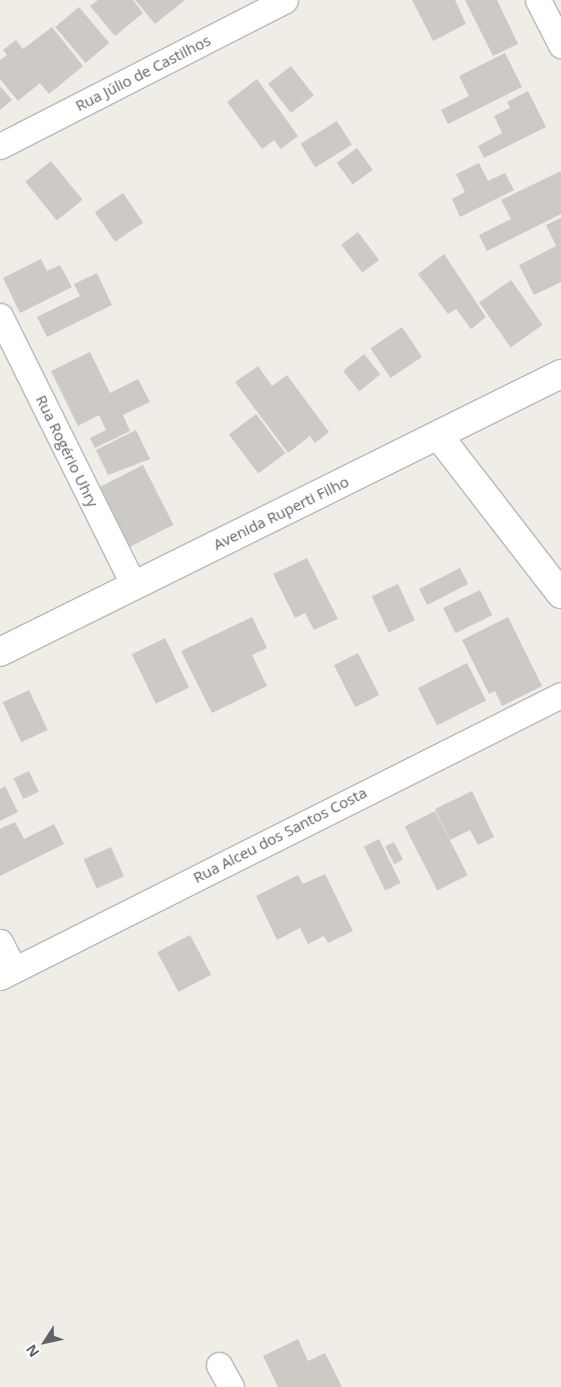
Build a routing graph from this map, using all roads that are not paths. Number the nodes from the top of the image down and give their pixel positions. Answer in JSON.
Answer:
{"nodes":[{"id":1,"x":286,"y":0,"type":"edge"},
{"id":2,"x":538,"y":0,"type":"edge"},
{"id":3,"x":561,"y":45,"type":"edge"},
{"id":4,"x":0,"y":146,"type":"edge"},
{"id":5,"x":0,"y":316,"type":"edge"},
{"id":6,"x":561,"y":374,"type":"edge"},
{"id":7,"x":438,"y":435,"type":"junction"},
{"id":8,"x":134,"y":586,"type":"junction"},
{"id":9,"x":561,"y":594,"type":"edge"},
{"id":10,"x":0,"y":652,"type":"edge"},
{"id":11,"x":561,"y":695,"type":"edge"},
{"id":12,"x":0,"y":942,"type":"edge"},
{"id":13,"x":7,"y":973,"type":"edge"},
{"id":14,"x":219,"y":1365,"type":"dead end"},
{"id":15,"x":230,"y":1387,"type":"edge"}],
"edges":[{"from":1,"to":4,"type":"street","name":"Rua Júlio de Castilhos"},
{"from":2,"to":3,"type":"street"},
{"from":5,"to":8,"type":"street","name":"Rua Rogério Uhry"},
{"from":6,"to":7,"type":"main road","name":"Avenida Ruperti Filho"},
{"from":7,"to":8,"type":"main road","name":"Avenida Ruperti Filho"},
{"from":7,"to":9,"type":"main road"},
{"from":8,"to":10,"type":"main road","name":"Avenida Ruperti Filho"},
{"from":11,"to":13,"type":"street","name":"Rua Alceu dos Santos Costa"},
{"from":12,"to":13,"type":"street"},
{"from":14,"to":15,"type":"street"}]}
